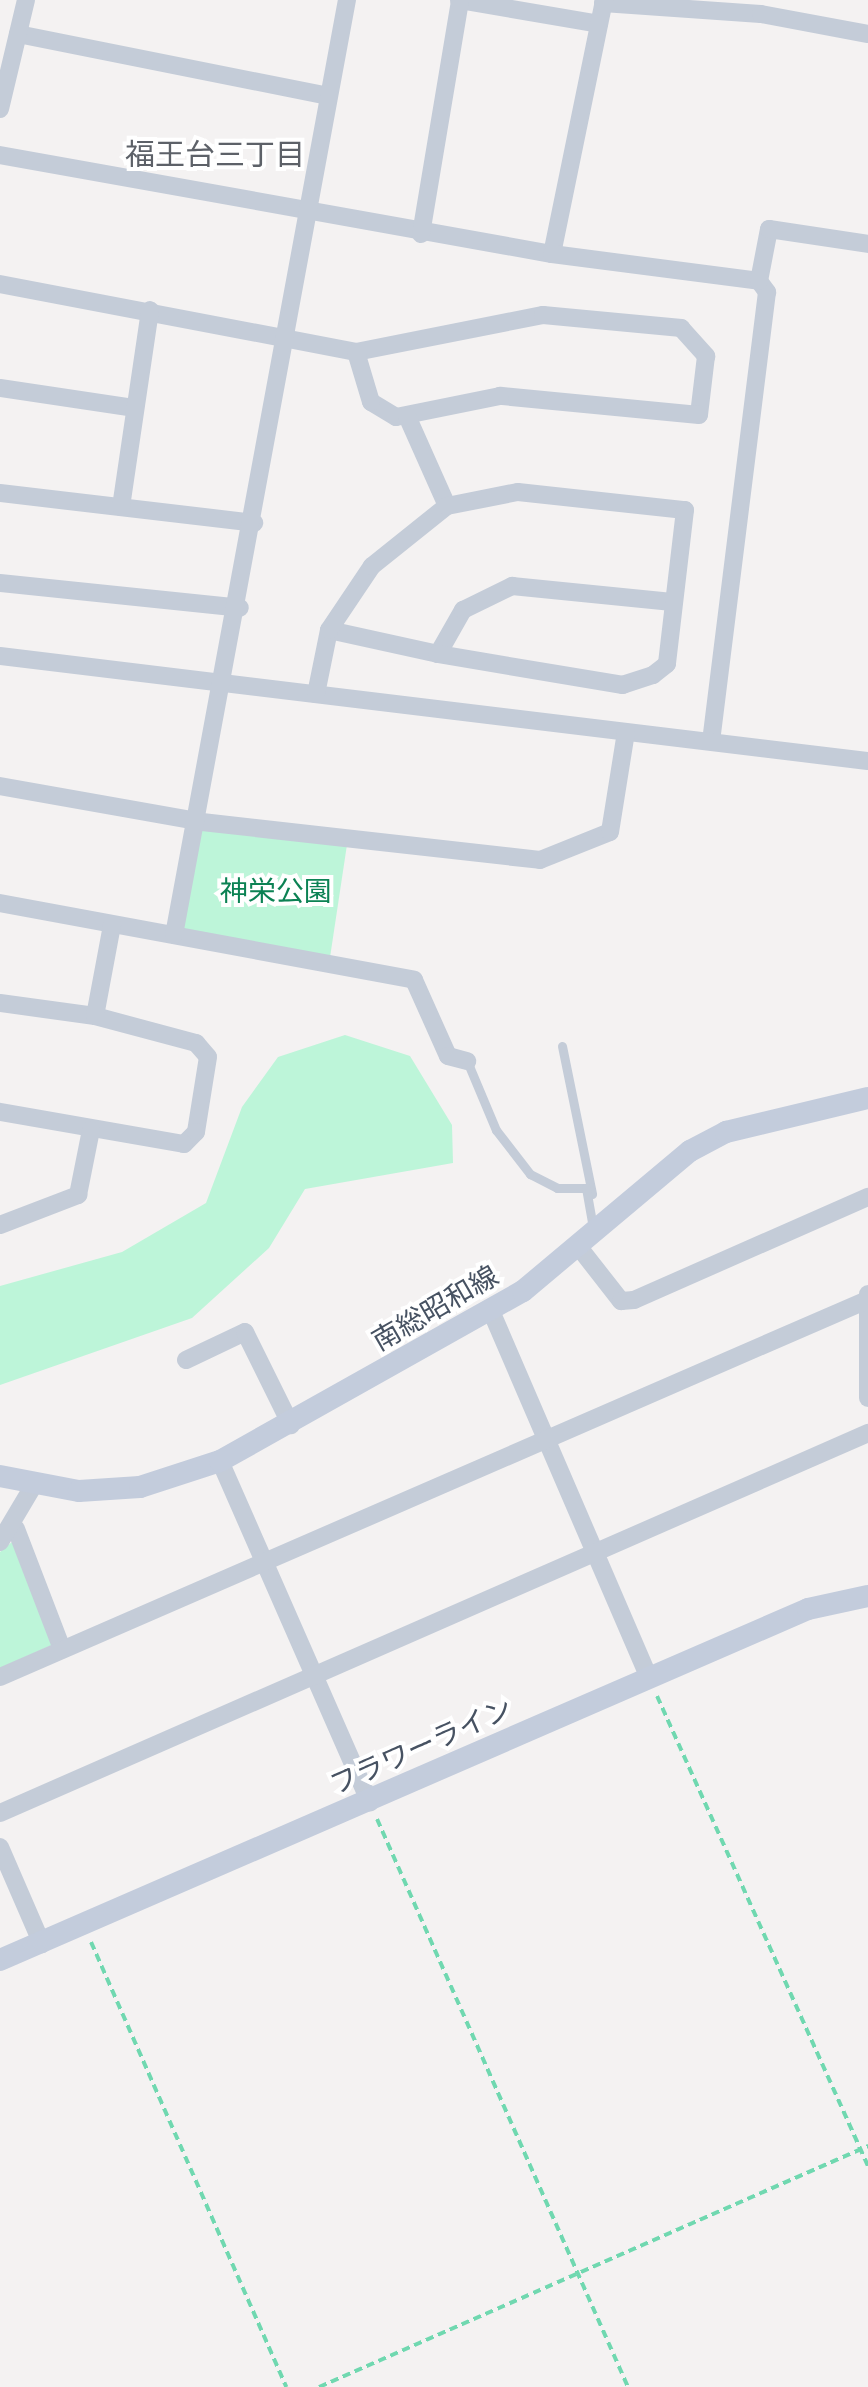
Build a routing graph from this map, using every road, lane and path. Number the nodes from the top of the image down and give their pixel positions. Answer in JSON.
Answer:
{"nodes":[{"id":1,"x":26,"y":0,"type":"edge"},
{"id":2,"x":347,"y":0,"type":"edge"},
{"id":3,"x":459,"y":0,"type":"edge"},
{"id":4,"x":603,"y":2,"type":"edge"},
{"id":5,"x":599,"y":24,"type":"junction"},
{"id":6,"x":18,"y":34,"type":"junction"},
{"id":7,"x":868,"y":34,"type":"edge"},
{"id":8,"x":328,"y":96,"type":"junction"},
{"id":9,"x":0,"y":109,"type":"edge"},
{"id":10,"x":0,"y":155,"type":"edge"},
{"id":11,"x":308,"y":213,"type":"junction"},
{"id":12,"x":421,"y":234,"type":"junction"},
{"id":13,"x":868,"y":244,"type":"edge"},
{"id":14,"x":552,"y":254,"type":"junction"},
{"id":15,"x":759,"y":281,"type":"junction"},
{"id":16,"x":0,"y":284,"type":"edge"},
{"id":17,"x":150,"y":310,"type":"junction"},
{"id":18,"x":287,"y":335,"type":"junction"},
{"id":19,"x":356,"y":352,"type":"junction"},
{"id":20,"x":0,"y":388,"type":"edge"},
{"id":21,"x":134,"y":408,"type":"junction"},
{"id":22,"x":407,"y":416,"type":"junction"},
{"id":23,"x":0,"y":493,"type":"edge"},
{"id":24,"x":446,"y":506,"type":"junction"},
{"id":25,"x":121,"y":507,"type":"junction"},
{"id":26,"x":254,"y":524,"type":"junction"},
{"id":27,"x":0,"y":582,"type":"edge"},
{"id":28,"x":672,"y":602,"type":"junction"},
{"id":29,"x":240,"y":608,"type":"junction"},
{"id":30,"x":329,"y":630,"type":"junction"},
{"id":31,"x":438,"y":654,"type":"junction"},
{"id":32,"x":0,"y":656,"type":"edge"},
{"id":33,"x":223,"y":683,"type":"junction"},
{"id":34,"x":316,"y":694,"type":"junction"},
{"id":35,"x":626,"y":732,"type":"junction"},
{"id":36,"x":711,"y":742,"type":"junction"},
{"id":37,"x":868,"y":760,"type":"edge"},
{"id":38,"x":0,"y":786,"type":"edge"},
{"id":39,"x":202,"y":822,"type":"junction"},
{"id":40,"x":0,"y":903,"type":"edge"},
{"id":41,"x":112,"y":925,"type":"junction"},
{"id":42,"x":174,"y":935,"type":"junction"},
{"id":43,"x":0,"y":1003,"type":"edge"},
{"id":44,"x":94,"y":1016,"type":"junction"},
{"id":45,"x":562,"y":1046,"type":"dead end"},
{"id":46,"x":468,"y":1061,"type":"joint"},
{"id":47,"x":868,"y":1098,"type":"edge"},
{"id":48,"x":0,"y":1112,"type":"edge"},
{"id":49,"x":90,"y":1130,"type":"junction"},
{"id":50,"x":592,"y":1197,"type":"junction"},
{"id":51,"x":868,"y":1198,"type":"edge"},
{"id":52,"x":0,"y":1225,"type":"edge"},
{"id":53,"x":586,"y":1239,"type":"junction"},
{"id":54,"x":867,"y":1297,"type":"edge"},
{"id":55,"x":492,"y":1311,"type":"junction"},
{"id":56,"x":186,"y":1360,"type":"dead end"},
{"id":57,"x":868,"y":1398,"type":"edge"},
{"id":58,"x":291,"y":1425,"type":"junction"},
{"id":59,"x":868,"y":1433,"type":"edge"},
{"id":60,"x":547,"y":1438,"type":"junction"},
{"id":61,"x":220,"y":1461,"type":"junction"},
{"id":62,"x":0,"y":1476,"type":"edge"},
{"id":63,"x":35,"y":1483,"type":"junction"},
{"id":64,"x":16,"y":1528,"type":"junction"},
{"id":65,"x":0,"y":1542,"type":"edge"},
{"id":66,"x":595,"y":1551,"type":"junction"},
{"id":67,"x":264,"y":1562,"type":"junction"},
{"id":68,"x":868,"y":1596,"type":"edge"},
{"id":69,"x":62,"y":1649,"type":"junction"},
{"id":70,"x":314,"y":1676,"type":"junction"},
{"id":71,"x":0,"y":1677,"type":"edge"},
{"id":72,"x":649,"y":1678,"type":"junction"},
{"id":73,"x":370,"y":1802,"type":"junction"},
{"id":74,"x":0,"y":1813,"type":"edge"},
{"id":75,"x":0,"y":1847,"type":"edge"},
{"id":76,"x":84,"y":1926,"type":"junction"},
{"id":77,"x":42,"y":1944,"type":"junction"},
{"id":78,"x":0,"y":1960,"type":"edge"},
{"id":79,"x":868,"y":2146,"type":"edge"},
{"id":80,"x":860,"y":2150,"type":"junction"},
{"id":81,"x":868,"y":2166,"type":"edge"},
{"id":82,"x":577,"y":2272,"type":"junction"},
{"id":83,"x":286,"y":2387,"type":"edge"},
{"id":84,"x":319,"y":2387,"type":"edge"},
{"id":85,"x":628,"y":2387,"type":"edge"}],
"edges":[{"from":1,"to":6,"type":"street"},
{"from":2,"to":8,"type":"street"},
{"from":3,"to":5,"type":"street"},
{"from":3,"to":12,"type":"street"},
{"from":4,"to":5,"type":"street"},
{"from":4,"to":7,"type":"street"},
{"from":5,"to":14,"type":"street"},
{"from":6,"to":8,"type":"street"},
{"from":6,"to":9,"type":"street"},
{"from":8,"to":11,"type":"street"},
{"from":10,"to":11,"type":"street"},
{"from":11,"to":12,"type":"street"},
{"from":11,"to":18,"type":"street"},
{"from":12,"to":14,"type":"street"},
{"from":13,"to":15,"type":"street"},
{"from":14,"to":15,"type":"street"},
{"from":15,"to":36,"type":"street"},
{"from":16,"to":17,"type":"street"},
{"from":17,"to":18,"type":"street"},
{"from":17,"to":21,"type":"street"},
{"from":18,"to":19,"type":"street"},
{"from":18,"to":26,"type":"street"},
{"from":19,"to":22,"type":"street"},
{"from":19,"to":22,"type":"street"},
{"from":20,"to":21,"type":"street"},
{"from":21,"to":25,"type":"street"},
{"from":22,"to":24,"type":"street"},
{"from":23,"to":25,"type":"street"},
{"from":24,"to":28,"type":"street"},
{"from":24,"to":30,"type":"street"},
{"from":25,"to":26,"type":"street"},
{"from":26,"to":29,"type":"street"},
{"from":27,"to":29,"type":"street"},
{"from":28,"to":31,"type":"street"},
{"from":28,"to":31,"type":"street"},
{"from":29,"to":33,"type":"street"},
{"from":30,"to":31,"type":"street"},
{"from":30,"to":34,"type":"street"},
{"from":32,"to":33,"type":"street"},
{"from":33,"to":34,"type":"street"},
{"from":33,"to":39,"type":"street"},
{"from":34,"to":35,"type":"street"},
{"from":35,"to":36,"type":"street"},
{"from":35,"to":39,"type":"street"},
{"from":36,"to":37,"type":"street"},
{"from":38,"to":39,"type":"street"},
{"from":39,"to":42,"type":"street"},
{"from":40,"to":41,"type":"street"},
{"from":41,"to":42,"type":"street"},
{"from":41,"to":44,"type":"street"},
{"from":42,"to":46,"type":"street"},
{"from":43,"to":44,"type":"street"},
{"from":44,"to":49,"type":"street"},
{"from":45,"to":50,"type":"lane"},
{"from":46,"to":50,"type":"lane"},
{"from":47,"to":53,"type":"main road","name":"南総昭和線"},
{"from":48,"to":49,"type":"street"},
{"from":49,"to":52,"type":"street"},
{"from":50,"to":53,"type":"lane"},
{"from":51,"to":53,"type":"street"},
{"from":53,"to":55,"type":"main road","name":"南総昭和線"},
{"from":54,"to":57,"type":"street"},
{"from":54,"to":60,"type":"street"},
{"from":55,"to":58,"type":"main road","name":"南総昭和線"},
{"from":55,"to":60,"type":"street"},
{"from":56,"to":58,"type":"street"},
{"from":58,"to":61,"type":"main road","name":"南総昭和線"},
{"from":59,"to":66,"type":"street"},
{"from":60,"to":66,"type":"street"},
{"from":60,"to":67,"type":"street"},
{"from":61,"to":63,"type":"main road","name":"南総昭和線"},
{"from":61,"to":67,"type":"street"},
{"from":62,"to":63,"type":"main road","name":"南総昭和線"},
{"from":63,"to":64,"type":"street"},
{"from":64,"to":65,"type":"street"},
{"from":64,"to":69,"type":"street"},
{"from":66,"to":70,"type":"street"},
{"from":66,"to":72,"type":"street"},
{"from":67,"to":69,"type":"street"},
{"from":67,"to":70,"type":"street"},
{"from":68,"to":72,"type":"main road","name":"フラワーライン"},
{"from":69,"to":71,"type":"street"},
{"from":70,"to":73,"type":"street"},
{"from":70,"to":74,"type":"street"},
{"from":72,"to":73,"type":"main road","name":"フラワーライン"},
{"from":72,"to":80,"type":"path"},
{"from":73,"to":76,"type":"main road","name":"フラワーライン"},
{"from":73,"to":82,"type":"path"},
{"from":75,"to":77,"type":"street"},
{"from":76,"to":77,"type":"main road","name":"フラワーライン"},
{"from":76,"to":83,"type":"path"},
{"from":77,"to":78,"type":"main road","name":"フラワーライン"},
{"from":79,"to":80,"type":"path"},
{"from":80,"to":81,"type":"path"},
{"from":80,"to":82,"type":"path"},
{"from":82,"to":84,"type":"path"},
{"from":82,"to":85,"type":"path"}]}
